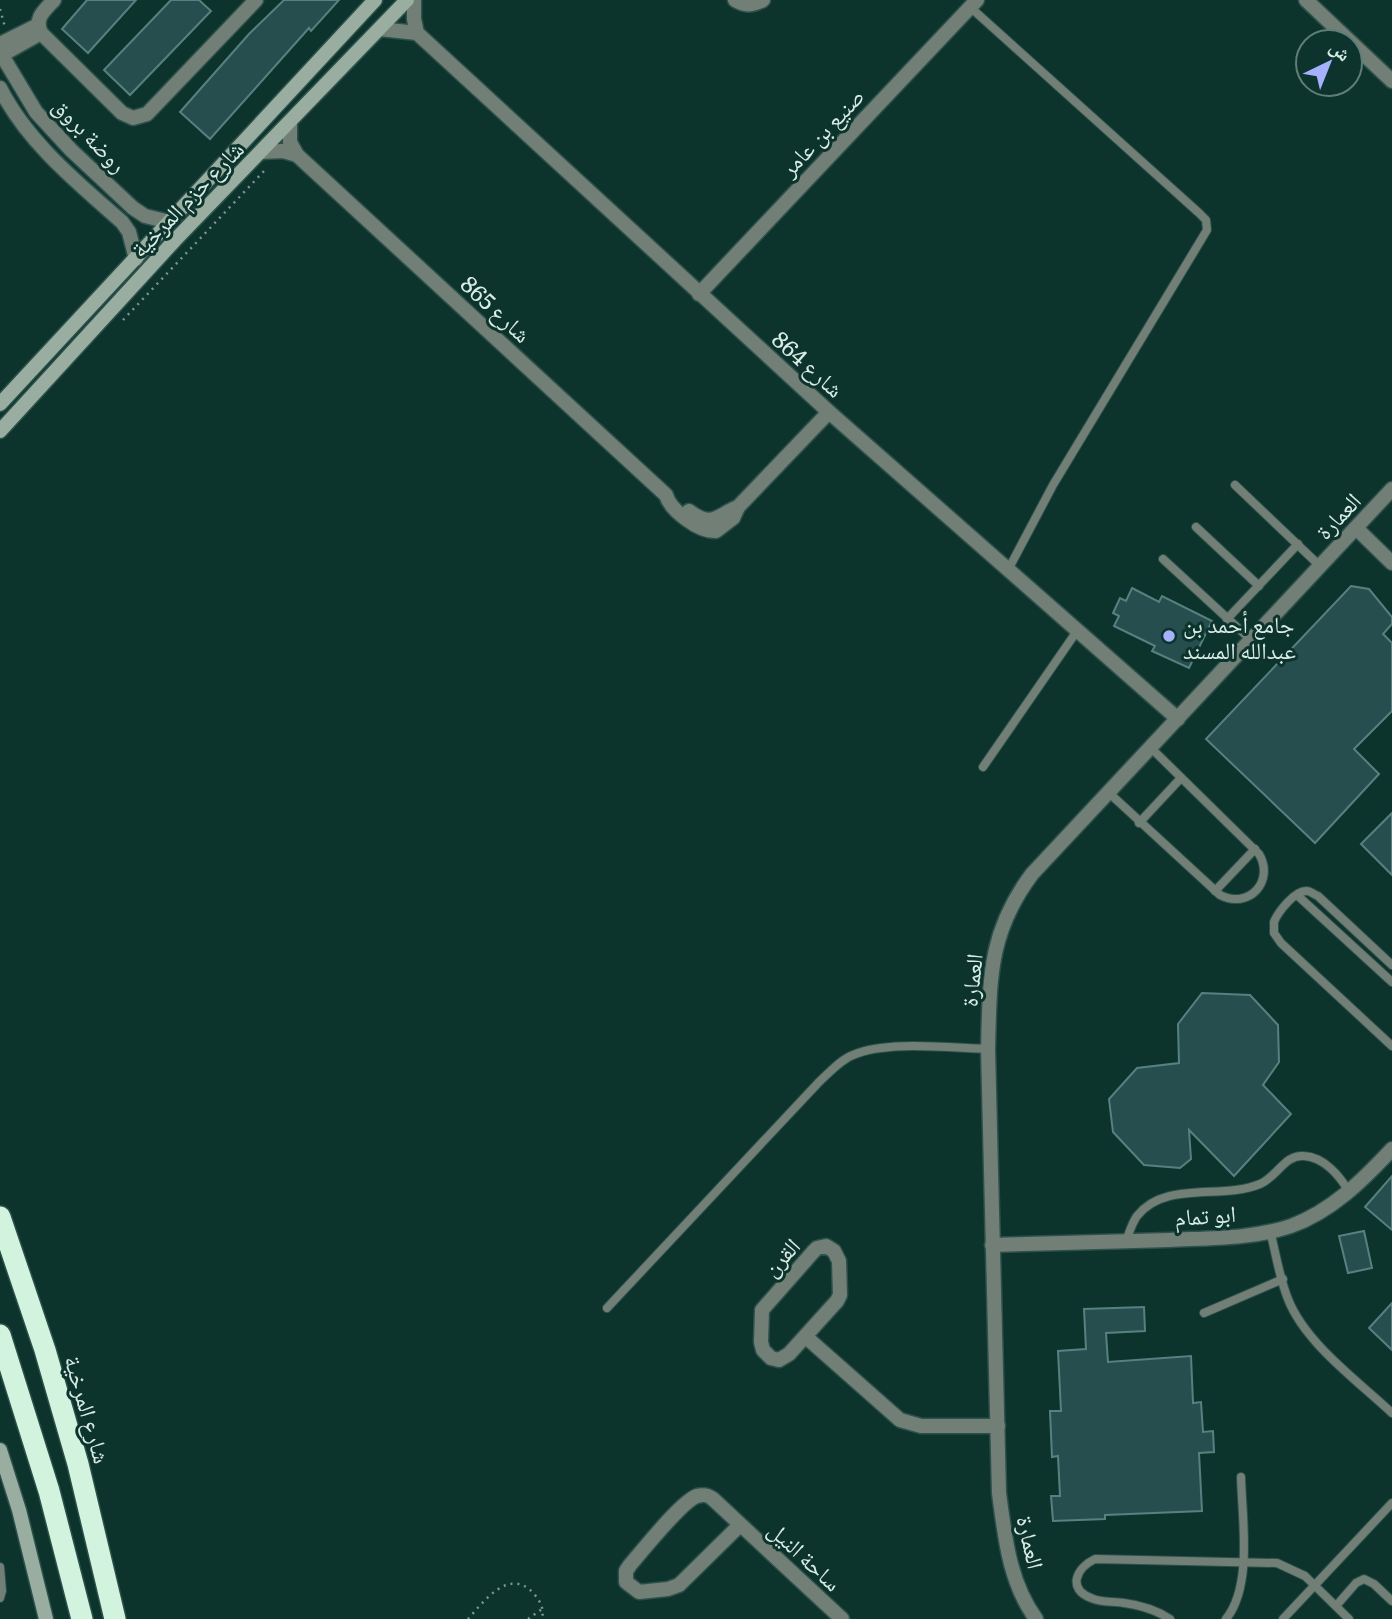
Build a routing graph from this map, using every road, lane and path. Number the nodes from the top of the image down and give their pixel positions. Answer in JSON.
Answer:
{"nodes":[{"id":1,"x":54,"y":0,"type":"edge"},
{"id":2,"x":256,"y":0,"type":"edge"},
{"id":3,"x":375,"y":0,"type":"edge"},
{"id":4,"x":407,"y":0,"type":"edge"},
{"id":5,"x":414,"y":0,"type":"edge"},
{"id":6,"x":735,"y":0,"type":"edge"},
{"id":7,"x":763,"y":0,"type":"edge"},
{"id":8,"x":1306,"y":0,"type":"edge"},
{"id":9,"x":973,"y":4,"type":"edge"},
{"id":10,"x":0,"y":9,"type":"edge"},
{"id":11,"x":39,"y":29,"type":"junction"},
{"id":12,"x":380,"y":29,"type":"junction"},
{"id":13,"x":417,"y":33,"type":"junction"},
{"id":14,"x":2,"y":50,"type":"edge"},
{"id":15,"x":1392,"y":81,"type":"edge"},
{"id":16,"x":0,"y":88,"type":"edge"},
{"id":17,"x":290,"y":123,"type":"junction"},
{"id":18,"x":283,"y":151,"type":"junction"},
{"id":19,"x":261,"y":152,"type":"junction"},
{"id":20,"x":297,"y":155,"type":"junction"},
{"id":21,"x":170,"y":222,"type":"junction"},
{"id":22,"x":136,"y":259,"type":"junction"},
{"id":23,"x":699,"y":294,"type":"junction"},
{"id":24,"x":121,"y":322,"type":"dead end"},
{"id":25,"x":0,"y":404,"type":"edge"},
{"id":26,"x":829,"y":412,"type":"junction"},
{"id":27,"x":0,"y":431,"type":"edge"},
{"id":28,"x":1235,"y":485,"type":"dead end"},
{"id":29,"x":1392,"y":489,"type":"edge"},
{"id":30,"x":1196,"y":527,"type":"dead end"},
{"id":31,"x":1356,"y":528,"type":"junction"},
{"id":32,"x":1298,"y":544,"type":"junction"},
{"id":33,"x":1163,"y":559,"type":"dead end"},
{"id":34,"x":1392,"y":563,"type":"edge"},
{"id":35,"x":1320,"y":566,"type":"junction"},
{"id":36,"x":1008,"y":570,"type":"junction"},
{"id":37,"x":1259,"y":586,"type":"junction"},
{"id":38,"x":1227,"y":619,"type":"junction"},
{"id":39,"x":1077,"y":631,"type":"junction"},
{"id":40,"x":1251,"y":640,"type":"junction"},
{"id":41,"x":1178,"y":719,"type":"junction"},
{"id":42,"x":1150,"y":747,"type":"junction"},
{"id":43,"x":983,"y":767,"type":"dead end"},
{"id":44,"x":1181,"y":778,"type":"junction"},
{"id":45,"x":1108,"y":792,"type":"junction"},
{"id":46,"x":1139,"y":823,"type":"junction"},
{"id":47,"x":1255,"y":849,"type":"junction"},
{"id":48,"x":1216,"y":891,"type":"junction"},
{"id":49,"x":1297,"y":895,"type":"junction"},
{"id":50,"x":1392,"y":965,"type":"edge"},
{"id":51,"x":1392,"y":982,"type":"edge"},
{"id":52,"x":1392,"y":1046,"type":"edge"},
{"id":53,"x":988,"y":1049,"type":"junction"},
{"id":54,"x":1392,"y":1149,"type":"edge"},
{"id":55,"x":1349,"y":1192,"type":"junction"},
{"id":56,"x":0,"y":1217,"type":"edge"},
{"id":57,"x":1270,"y":1231,"type":"junction"},
{"id":58,"x":1126,"y":1241,"type":"junction"},
{"id":59,"x":992,"y":1245,"type":"junction"},
{"id":60,"x":1283,"y":1279,"type":"junction"},
{"id":61,"x":607,"y":1308,"type":"dead end"},
{"id":62,"x":1204,"y":1313,"type":"dead end"},
{"id":63,"x":0,"y":1335,"type":"edge"},
{"id":64,"x":806,"y":1337,"type":"junction"},
{"id":65,"x":1392,"y":1413,"type":"edge"},
{"id":66,"x":998,"y":1426,"type":"junction"},
{"id":67,"x":0,"y":1451,"type":"edge"},
{"id":68,"x":1241,"y":1477,"type":"dead end"},
{"id":69,"x":1392,"y":1503,"type":"edge"},
{"id":70,"x":740,"y":1525,"type":"junction"},
{"id":71,"x":1242,"y":1561,"type":"junction"},
{"id":72,"x":0,"y":1567,"type":"edge"},
{"id":73,"x":1315,"y":1585,"type":"junction"},
{"id":74,"x":0,"y":1598,"type":"edge"},
{"id":75,"x":1392,"y":1601,"type":"edge"},
{"id":76,"x":1336,"y":1606,"type":"junction"},
{"id":77,"x":543,"y":1608,"type":"junction"},
{"id":78,"x":46,"y":1619,"type":"edge"},
{"id":79,"x":82,"y":1619,"type":"edge"},
{"id":80,"x":115,"y":1619,"type":"edge"},
{"id":81,"x":468,"y":1619,"type":"edge"},
{"id":82,"x":528,"y":1619,"type":"edge"},
{"id":83,"x":542,"y":1619,"type":"edge"},
{"id":84,"x":842,"y":1619,"type":"edge"},
{"id":85,"x":1036,"y":1619,"type":"edge"},
{"id":86,"x":1170,"y":1619,"type":"edge"},
{"id":87,"x":1226,"y":1619,"type":"edge"},
{"id":88,"x":1283,"y":1619,"type":"edge"},
{"id":89,"x":1349,"y":1619,"type":"edge"}],
"edges":[{"from":1,"to":11,"type":"street"},
{"from":2,"to":11,"type":"street"},
{"from":3,"to":21,"type":"street","name":"شارع حزم المرخية"},
{"from":4,"to":12,"type":"street","name":"شارع حزم المرخية"},
{"from":5,"to":13,"type":"street"},
{"from":6,"to":7,"type":"street"},
{"from":8,"to":15,"type":"street"},
{"from":9,"to":23,"type":"street","name":"صنيع بن عامر"},
{"from":9,"to":36,"type":"lane"},
{"from":10,"to":14,"type":"path"},
{"from":11,"to":14,"type":"street"},
{"from":12,"to":13,"type":"street"},
{"from":12,"to":17,"type":"street","name":"شارع حزم المرخية"},
{"from":13,"to":23,"type":"street","name":"شارع 864"},
{"from":14,"to":21,"type":"street","name":"روضة بروق"},
{"from":16,"to":22,"type":"street","name":"روضة بروق"},
{"from":17,"to":19,"type":"street","name":"شارع حزم المرخية"},
{"from":17,"to":20,"type":"street"},
{"from":18,"to":19,"type":"street","name":"شارع 865"},
{"from":18,"to":20,"type":"street","name":"شارع 865"},
{"from":18,"to":24,"type":"path"},
{"from":19,"to":27,"type":"street","name":"شارع حزم المرخية"},
{"from":20,"to":26,"type":"street","name":"شارع 865"},
{"from":21,"to":22,"type":"street","name":"شارع حزم المرخية"},
{"from":22,"to":25,"type":"street","name":"شارع حزم المرخية"},
{"from":23,"to":26,"type":"street","name":"شارع 864"},
{"from":26,"to":36,"type":"street","name":"شارع 864"},
{"from":28,"to":32,"type":"lane"},
{"from":29,"to":31,"type":"street","name":"العمارة"},
{"from":30,"to":37,"type":"lane"},
{"from":31,"to":34,"type":"street"},
{"from":31,"to":35,"type":"street","name":"العمارة"},
{"from":32,"to":35,"type":"lane"},
{"from":32,"to":37,"type":"lane"},
{"from":33,"to":38,"type":"lane"},
{"from":35,"to":40,"type":"street","name":"العمارة"},
{"from":36,"to":39,"type":"street","name":"شارع 864"},
{"from":37,"to":38,"type":"lane"},
{"from":38,"to":40,"type":"lane"},
{"from":39,"to":41,"type":"street","name":"شارع 864"},
{"from":39,"to":43,"type":"lane"},
{"from":40,"to":41,"type":"street","name":"العمارة"},
{"from":41,"to":42,"type":"street","name":"العمارة"},
{"from":42,"to":44,"type":"lane"},
{"from":42,"to":45,"type":"street","name":"العمارة"},
{"from":44,"to":46,"type":"lane"},
{"from":44,"to":47,"type":"lane"},
{"from":45,"to":46,"type":"lane"},
{"from":45,"to":53,"type":"street","name":"العمارة"},
{"from":46,"to":48,"type":"lane"},
{"from":47,"to":48,"type":"lane"},
{"from":47,"to":48,"type":"lane"},
{"from":49,"to":50,"type":"lane"},
{"from":49,"to":51,"type":"lane"},
{"from":49,"to":52,"type":"lane"},
{"from":53,"to":59,"type":"street","name":"العمارة"},
{"from":53,"to":61,"type":"lane"},
{"from":54,"to":55,"type":"street","name":"ابو تمام"},
{"from":55,"to":57,"type":"street","name":"ابو تمام"},
{"from":55,"to":58,"type":"lane"},
{"from":56,"to":80,"type":"highway","name":"شارع المرخية"},
{"from":57,"to":58,"type":"street","name":"ابو تمام"},
{"from":57,"to":60,"type":"lane"},
{"from":58,"to":59,"type":"street","name":"ابو تمام"},
{"from":59,"to":66,"type":"street","name":"العمارة"},
{"from":60,"to":62,"type":"lane"},
{"from":60,"to":65,"type":"lane"},
{"from":63,"to":79,"type":"highway"},
{"from":64,"to":64,"type":"street","name":"القرن"},
{"from":64,"to":66,"type":"street"},
{"from":66,"to":85,"type":"street","name":"العمارة"},
{"from":67,"to":78,"type":"street"},
{"from":68,"to":71,"type":"lane"},
{"from":69,"to":73,"type":"lane"},
{"from":70,"to":70,"type":"street","name":"ساحة النيل"},
{"from":70,"to":84,"type":"street","name":"ساحة النيل"},
{"from":71,"to":73,"type":"lane"},
{"from":71,"to":86,"type":"lane"},
{"from":71,"to":87,"type":"lane"},
{"from":72,"to":74,"type":"lane"},
{"from":73,"to":76,"type":"lane"},
{"from":73,"to":88,"type":"lane"},
{"from":75,"to":76,"type":"lane"},
{"from":76,"to":89,"type":"lane"},
{"from":77,"to":81,"type":"path"},
{"from":77,"to":82,"type":"path"},
{"from":77,"to":83,"type":"path"}]}
